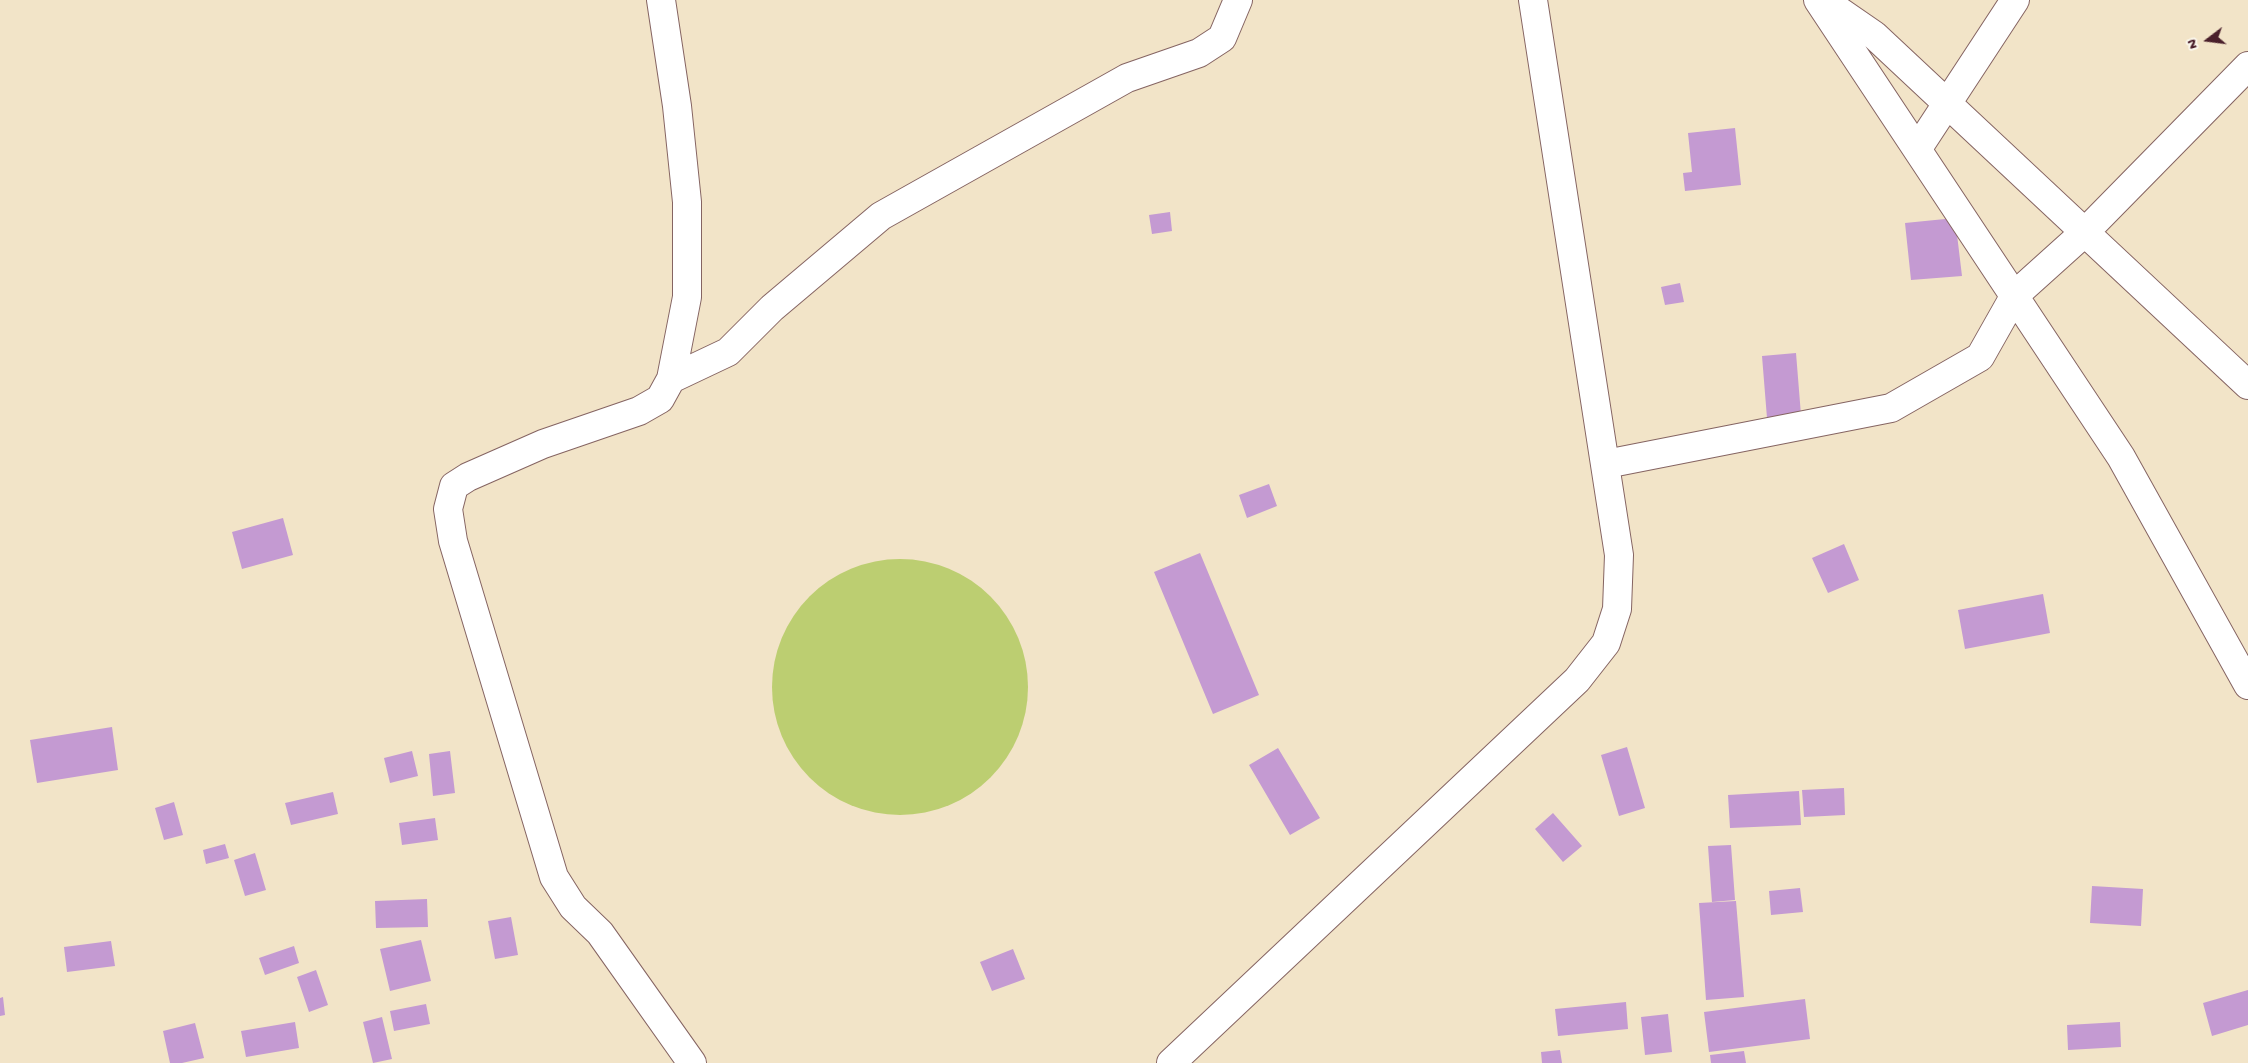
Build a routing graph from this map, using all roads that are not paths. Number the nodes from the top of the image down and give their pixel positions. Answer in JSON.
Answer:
{"nodes":[{"id":1,"x":661,"y":0,"type":"edge"},
{"id":2,"x":1238,"y":0,"type":"edge"},
{"id":3,"x":1533,"y":0,"type":"edge"},
{"id":4,"x":1818,"y":0,"type":"edge"},
{"id":5,"x":1823,"y":0,"type":"edge"},
{"id":6,"x":2015,"y":0,"type":"edge"},
{"id":7,"x":2248,"y":66,"type":"edge"},
{"id":8,"x":1948,"y":104,"type":"junction"},
{"id":9,"x":1918,"y":148,"type":"junction"},
{"id":10,"x":2085,"y":232,"type":"junction"},
{"id":11,"x":2015,"y":295,"type":"junction"},
{"id":12,"x":671,"y":378,"type":"junction"},
{"id":13,"x":2248,"y":385,"type":"edge"},
{"id":14,"x":1606,"y":464,"type":"junction"},
{"id":15,"x":2248,"y":685,"type":"edge"},
{"id":16,"x":692,"y":1063,"type":"edge"},
{"id":17,"x":1171,"y":1063,"type":"edge"}],
"edges":[{"from":1,"to":12,"type":"street"},
{"from":2,"to":12,"type":"street"},
{"from":3,"to":14,"type":"street"},
{"from":4,"to":9,"type":"street"},
{"from":5,"to":8,"type":"street"},
{"from":6,"to":8,"type":"street"},
{"from":7,"to":10,"type":"street"},
{"from":8,"to":9,"type":"street"},
{"from":8,"to":10,"type":"street"},
{"from":9,"to":11,"type":"street"},
{"from":10,"to":11,"type":"street"},
{"from":10,"to":13,"type":"street"},
{"from":11,"to":14,"type":"street"},
{"from":11,"to":15,"type":"street"},
{"from":12,"to":16,"type":"street"},
{"from":14,"to":17,"type":"street"}]}
